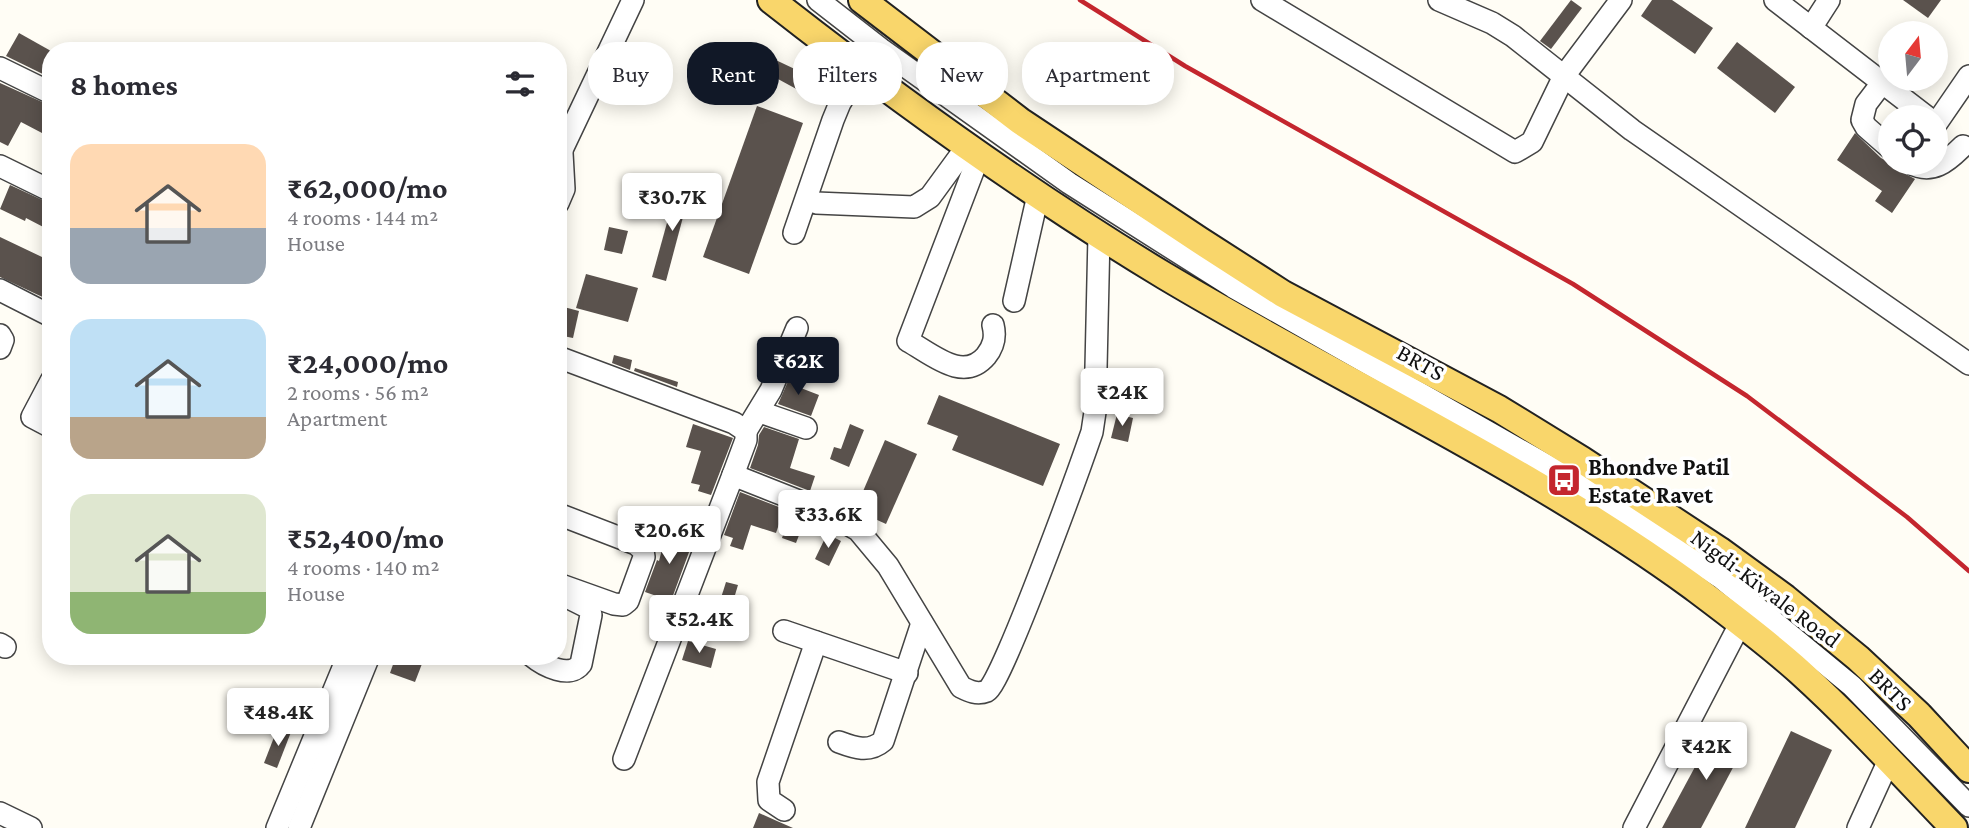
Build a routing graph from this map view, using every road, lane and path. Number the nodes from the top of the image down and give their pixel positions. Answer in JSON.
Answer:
{"nodes":[{"id":1,"x":633,"y":0,"type":"edge"},
{"id":2,"x":771,"y":0,"type":"edge"},
{"id":3,"x":818,"y":0,"type":"edge"},
{"id":4,"x":862,"y":0,"type":"edge"},
{"id":5,"x":1262,"y":0,"type":"edge"},
{"id":6,"x":1439,"y":0,"type":"edge"},
{"id":7,"x":1621,"y":0,"type":"edge"},
{"id":8,"x":1775,"y":0,"type":"edge"},
{"id":9,"x":1829,"y":0,"type":"edge"},
{"id":10,"x":1811,"y":28,"type":"junction"},
{"id":11,"x":824,"y":42,"type":"edge"},
{"id":12,"x":0,"y":68,"type":"edge"},
{"id":13,"x":1564,"y":76,"type":"junction"},
{"id":14,"x":1969,"y":76,"type":"edge"},
{"id":15,"x":1878,"y":80,"type":"edge"},
{"id":16,"x":1878,"y":88,"type":"edge"},
{"id":17,"x":42,"y":89,"type":"edge"},
{"id":18,"x":1893,"y":91,"type":"edge"},
{"id":19,"x":902,"y":99,"type":"edge"},
{"id":20,"x":839,"y":105,"type":"edge"},
{"id":21,"x":1911,"y":105,"type":"edge"},
{"id":22,"x":1948,"y":107,"type":"edge"},
{"id":23,"x":1948,"y":134,"type":"edge"},
{"id":24,"x":1878,"y":138,"type":"edge"},
{"id":25,"x":567,"y":140,"type":"edge"},
{"id":26,"x":1966,"y":148,"type":"edge"},
{"id":27,"x":974,"y":149,"type":"junction"},
{"id":28,"x":1948,"y":160,"type":"edge"},
{"id":29,"x":0,"y":166,"type":"edge"},
{"id":30,"x":42,"y":187,"type":"edge"},
{"id":31,"x":1038,"y":195,"type":"junction"},
{"id":32,"x":816,"y":203,"type":"dead end"},
{"id":33,"x":794,"y":233,"type":"dead end"},
{"id":34,"x":1099,"y":235,"type":"junction"},
{"id":35,"x":0,"y":290,"type":"edge"},
{"id":36,"x":1014,"y":301,"type":"dead end"},
{"id":37,"x":42,"y":311,"type":"edge"},
{"id":38,"x":993,"y":325,"type":"dead end"},
{"id":39,"x":797,"y":328,"type":"dead end"},
{"id":40,"x":0,"y":335,"type":"edge"},
{"id":41,"x":0,"y":348,"type":"edge"},
{"id":42,"x":567,"y":360,"type":"edge"},
{"id":43,"x":1969,"y":364,"type":"edge"},
{"id":44,"x":42,"y":398,"type":"edge"},
{"id":45,"x":760,"y":412,"type":"junction"},
{"id":46,"x":42,"y":422,"type":"edge"},
{"id":47,"x":806,"y":428,"type":"dead end"},
{"id":48,"x":746,"y":431,"type":"junction"},
{"id":49,"x":733,"y":475,"type":"junction"},
{"id":50,"x":567,"y":517,"type":"edge"},
{"id":51,"x":567,"y":587,"type":"edge"},
{"id":52,"x":567,"y":597,"type":"edge"},
{"id":53,"x":922,"y":624,"type":"junction"},
{"id":54,"x":1740,"y":624,"type":"junction"},
{"id":55,"x":784,"y":631,"type":"dead end"},
{"id":56,"x":816,"y":642,"type":"junction"},
{"id":57,"x":344,"y":665,"type":"edge"},
{"id":58,"x":365,"y":665,"type":"edge"},
{"id":59,"x":546,"y":665,"type":"edge"},
{"id":60,"x":907,"y":673,"type":"junction"},
{"id":61,"x":839,"y":743,"type":"dead end"},
{"id":62,"x":624,"y":759,"type":"dead end"},
{"id":63,"x":1889,"y":760,"type":"junction"},
{"id":64,"x":1969,"y":769,"type":"edge"},
{"id":65,"x":1969,"y":806,"type":"edge"},
{"id":66,"x":784,"y":810,"type":"dead end"},
{"id":67,"x":0,"y":813,"type":"edge"},
{"id":68,"x":31,"y":828,"type":"edge"},
{"id":69,"x":277,"y":828,"type":"edge"},
{"id":70,"x":299,"y":828,"type":"edge"},
{"id":71,"x":1634,"y":828,"type":"edge"},
{"id":72,"x":1858,"y":828,"type":"edge"},
{"id":73,"x":1954,"y":828,"type":"edge"}],
"edges":[{"from":1,"to":25,"type":"street"},
{"from":2,"to":11,"type":"main road","name":"Nigdi-Kiwale Road"},
{"from":3,"to":65,"type":"street","name":"BRTS"},
{"from":4,"to":64,"type":"main road","name":"Nigdi-Kiwale Road"},
{"from":5,"to":13,"type":"street"},
{"from":6,"to":13,"type":"street"},
{"from":7,"to":13,"type":"street"},
{"from":8,"to":10,"type":"street"},
{"from":9,"to":10,"type":"street"},
{"from":10,"to":15,"type":"street"},
{"from":12,"to":17,"type":"street"},
{"from":13,"to":43,"type":"street"},
{"from":14,"to":22,"type":"street"},
{"from":16,"to":24,"type":"street"},
{"from":18,"to":21,"type":"street"},
{"from":19,"to":27,"type":"main road","name":"Nigdi-Kiwale Road"},
{"from":20,"to":33,"type":"street"},
{"from":23,"to":26,"type":"street"},
{"from":26,"to":28,"type":"street"},
{"from":27,"to":31,"type":"main road","name":"Nigdi-Kiwale Road"},
{"from":27,"to":32,"type":"street"},
{"from":27,"to":38,"type":"street"},
{"from":29,"to":30,"type":"street"},
{"from":31,"to":34,"type":"main road","name":"Nigdi-Kiwale Road"},
{"from":31,"to":36,"type":"street"},
{"from":34,"to":53,"type":"street"},
{"from":34,"to":54,"type":"main road","name":"Nigdi-Kiwale Road"},
{"from":35,"to":37,"type":"street"},
{"from":39,"to":45,"type":"street"},
{"from":40,"to":41,"type":"street"},
{"from":42,"to":48,"type":"street"},
{"from":44,"to":46,"type":"street"},
{"from":45,"to":47,"type":"street"},
{"from":45,"to":48,"type":"street"},
{"from":48,"to":49,"type":"street"},
{"from":49,"to":53,"type":"street"},
{"from":49,"to":62,"type":"street"},
{"from":50,"to":51,"type":"street"},
{"from":52,"to":59,"type":"street"},
{"from":53,"to":60,"type":"street"},
{"from":54,"to":63,"type":"main road","name":"Nigdi-Kiwale Road"},
{"from":54,"to":71,"type":"street"},
{"from":55,"to":56,"type":"street"},
{"from":56,"to":60,"type":"street"},
{"from":56,"to":66,"type":"street"},
{"from":57,"to":69,"type":"street"},
{"from":58,"to":70,"type":"street"},
{"from":60,"to":61,"type":"street"},
{"from":63,"to":72,"type":"street"},
{"from":63,"to":73,"type":"main road","name":"Nigdi-Kiwale Road"},
{"from":67,"to":68,"type":"street"}]}
